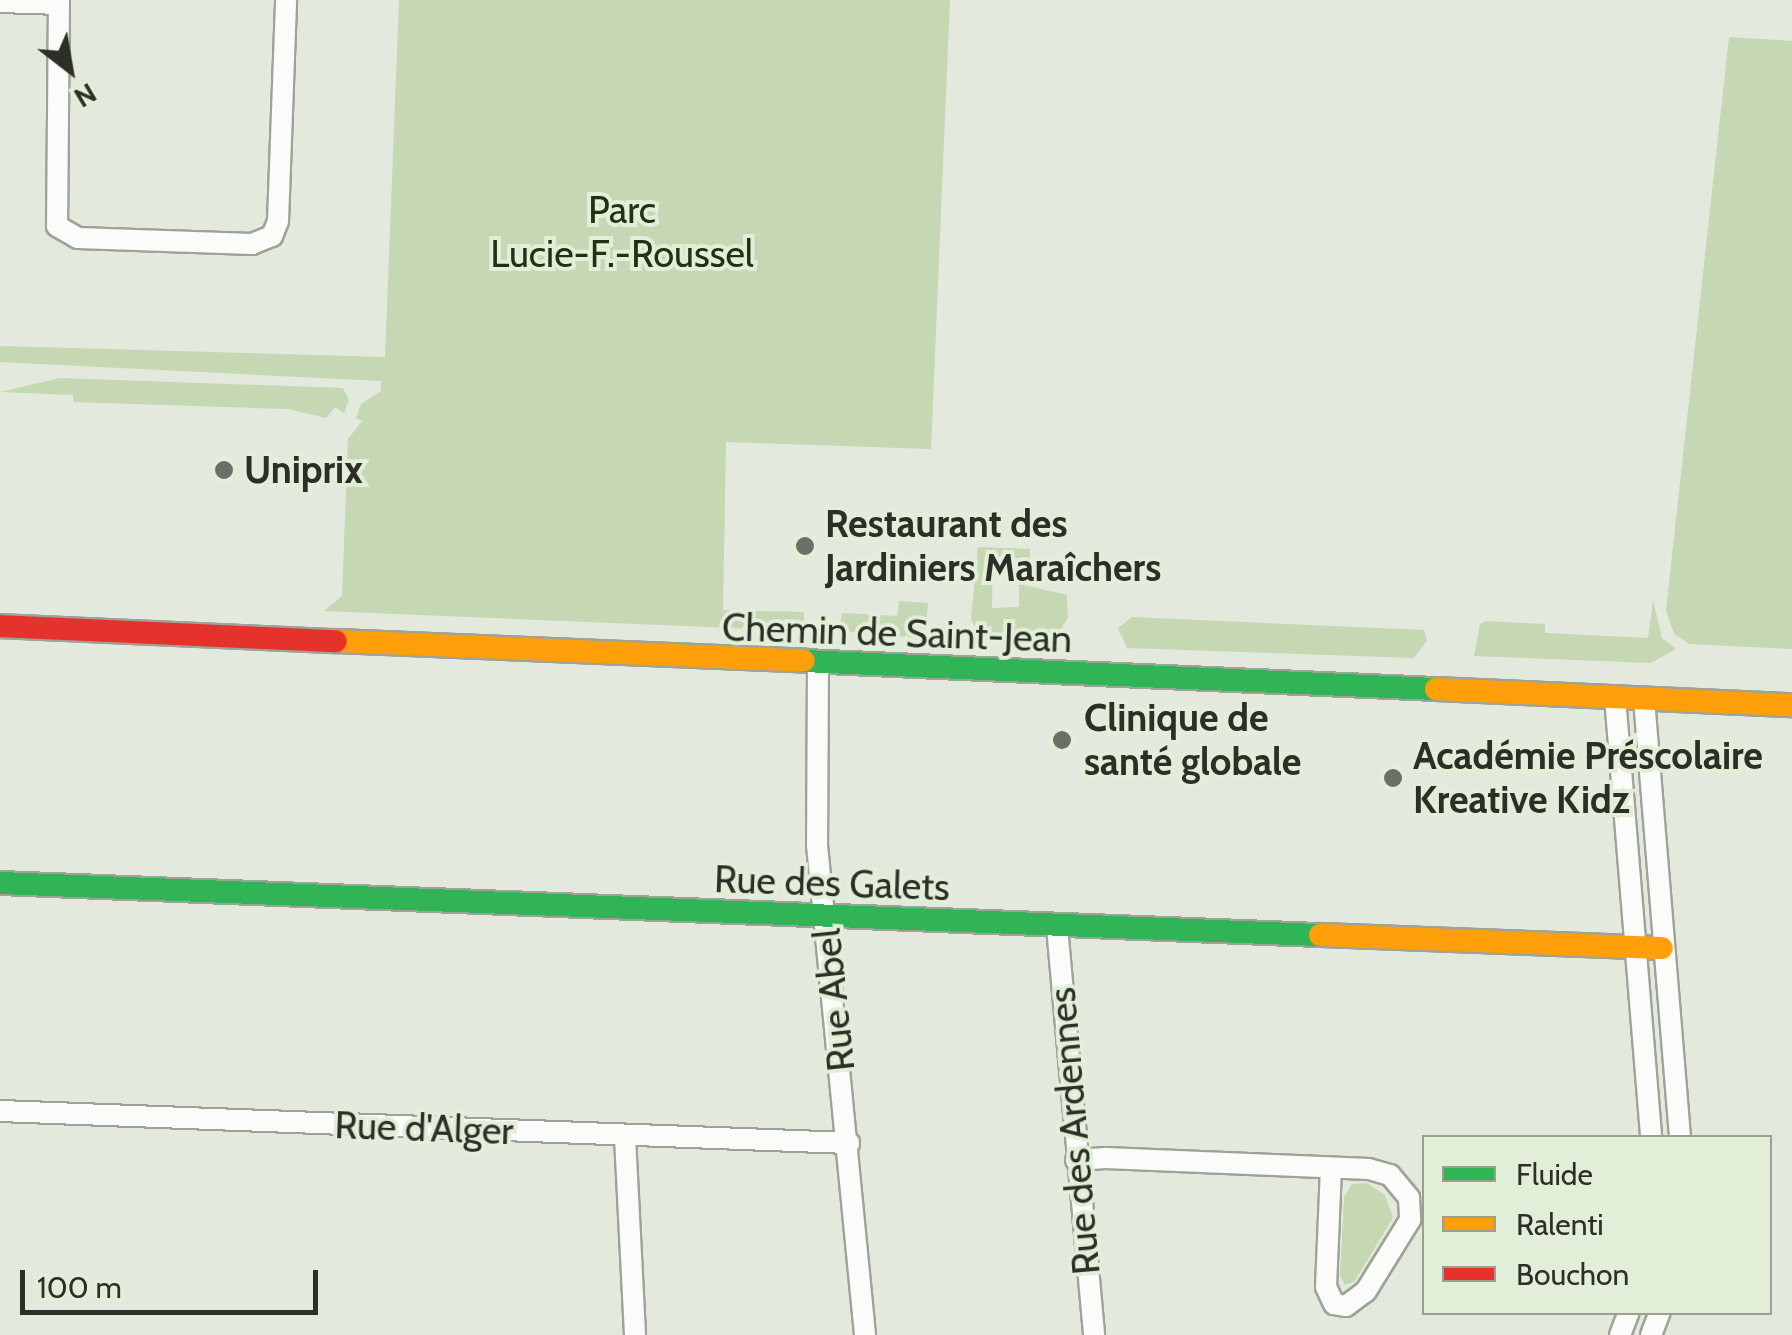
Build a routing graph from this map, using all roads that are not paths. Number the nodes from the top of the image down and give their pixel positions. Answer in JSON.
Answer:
{"nodes":[{"id":1,"x":286,"y":0,"type":"edge"},
{"id":2,"x":0,"y":2,"type":"edge"},
{"id":3,"x":60,"y":2,"type":"edge"},
{"id":4,"x":0,"y":626,"type":"edge"},
{"id":5,"x":818,"y":665,"type":"junction"},
{"id":6,"x":1615,"y":697,"type":"junction"},
{"id":7,"x":1644,"y":698,"type":"junction"},
{"id":8,"x":1792,"y":705,"type":"edge"},
{"id":9,"x":0,"y":883,"type":"edge"},
{"id":10,"x":825,"y":918,"type":"junction"},
{"id":11,"x":1057,"y":927,"type":"junction"},
{"id":12,"x":1662,"y":948,"type":"junction"},
{"id":13,"x":1634,"y":951,"type":"junction"},
{"id":14,"x":0,"y":1111,"type":"edge"},
{"id":15,"x":1651,"y":1135,"type":"edge"},
{"id":16,"x":1680,"y":1135,"type":"edge"},
{"id":17,"x":624,"y":1137,"type":"junction"},
{"id":18,"x":848,"y":1142,"type":"junction"},
{"id":19,"x":1076,"y":1160,"type":"junction"},
{"id":20,"x":1330,"y":1168,"type":"junction"},
{"id":21,"x":635,"y":1335,"type":"edge"},
{"id":22,"x":865,"y":1335,"type":"edge"},
{"id":23,"x":1094,"y":1335,"type":"edge"}],
"edges":[{"from":1,"to":3,"type":"street"},
{"from":2,"to":3,"type":"street"},
{"from":4,"to":5,"type":"main road","name":"Chemin de Saint-Jean"},
{"from":5,"to":6,"type":"main road","name":"Chemin de Saint-Jean"},
{"from":5,"to":10,"type":"street","name":"Rue Abel"},
{"from":6,"to":7,"type":"main road","name":"Chemin de Saint-Jean"},
{"from":6,"to":13,"type":"street"},
{"from":7,"to":8,"type":"main road","name":"Chemin de Saint-Jean"},
{"from":7,"to":12,"type":"street"},
{"from":9,"to":10,"type":"main road","name":"Rue des Galets"},
{"from":10,"to":11,"type":"main road","name":"Rue des Galets"},
{"from":10,"to":18,"type":"street","name":"Rue Abel"},
{"from":11,"to":13,"type":"main road","name":"Rue des Galets"},
{"from":11,"to":19,"type":"street","name":"Rue des Ardennes"},
{"from":12,"to":13,"type":"main road","name":"Rue des Galets"},
{"from":12,"to":16,"type":"street"},
{"from":13,"to":15,"type":"street"},
{"from":14,"to":17,"type":"street","name":"Rue d'Alger"},
{"from":17,"to":18,"type":"street","name":"Rue d'Alger"},
{"from":17,"to":21,"type":"street"},
{"from":18,"to":22,"type":"street","name":"Rue Abel"},
{"from":19,"to":20,"type":"street"},
{"from":19,"to":23,"type":"street","name":"Rue des Ardennes"},
{"from":20,"to":20,"type":"street"}]}
